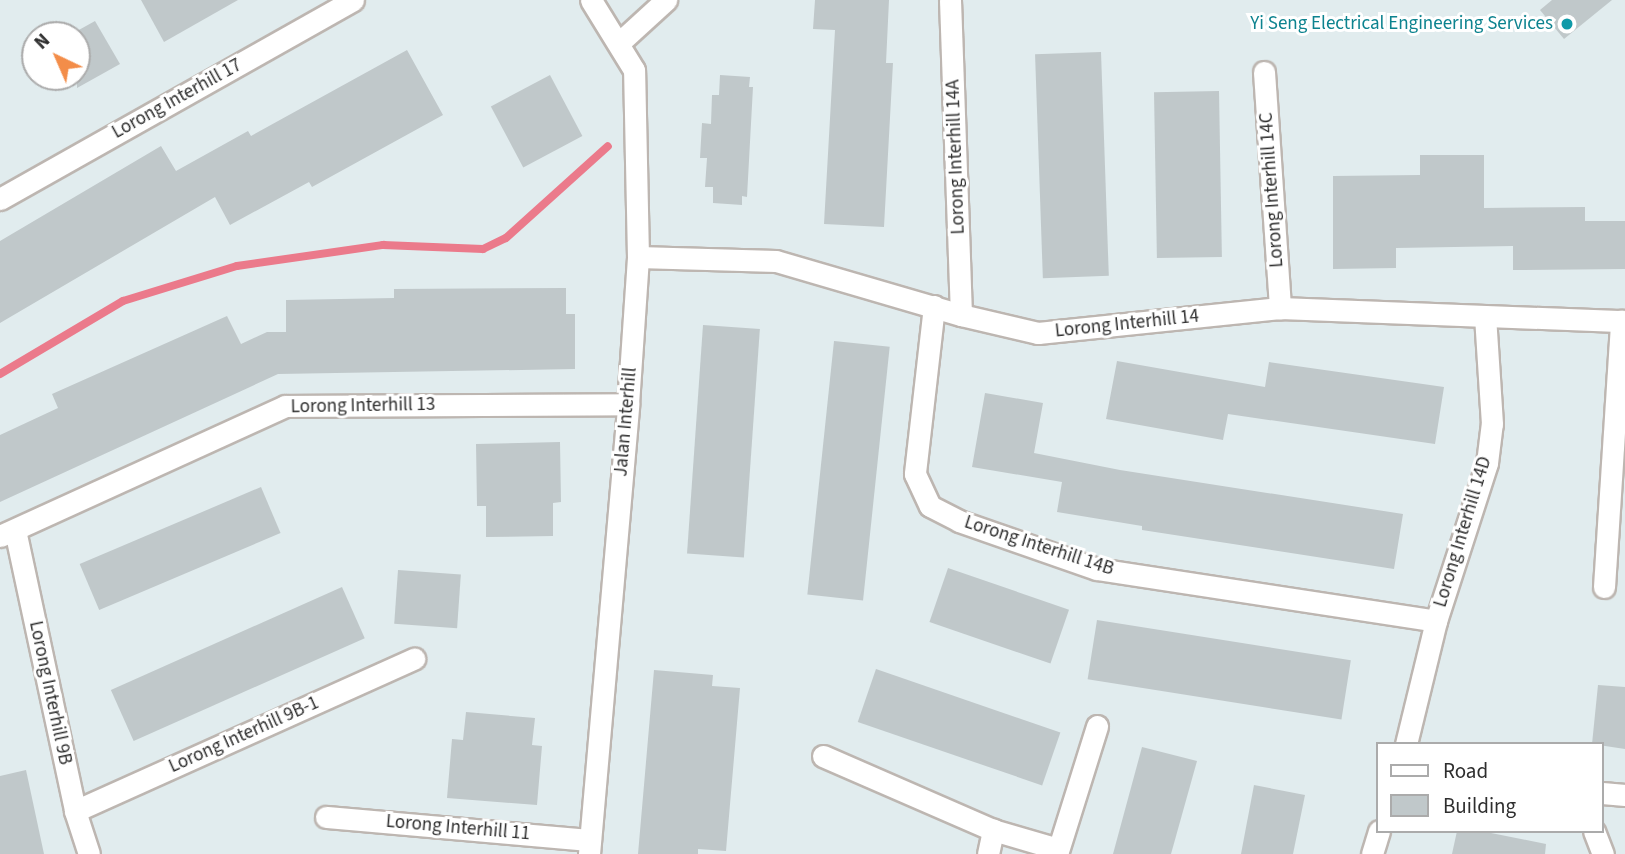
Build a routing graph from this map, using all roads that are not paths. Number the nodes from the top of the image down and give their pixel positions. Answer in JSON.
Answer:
{"nodes":[{"id":1,"x":353,"y":0,"type":"edge"},
{"id":2,"x":591,"y":0,"type":"edge"},
{"id":3,"x":666,"y":0,"type":"edge"},
{"id":4,"x":950,"y":0,"type":"edge"},
{"id":5,"x":619,"y":43,"type":"junction"},
{"id":6,"x":1264,"y":72,"type":"dead end"},
{"id":7,"x":0,"y":199,"type":"edge"},
{"id":8,"x":638,"y":257,"type":"junction"},
{"id":9,"x":934,"y":306,"type":"junction"},
{"id":10,"x":1280,"y":308,"type":"junction"},
{"id":11,"x":961,"y":315,"type":"junction"},
{"id":12,"x":1485,"y":316,"type":"junction"},
{"id":13,"x":1623,"y":321,"type":"edge"},
{"id":14,"x":628,"y":404,"type":"junction"},
{"id":15,"x":8,"y":533,"type":"edge"},
{"id":16,"x":1604,"y":587,"type":"dead end"},
{"id":17,"x":1436,"y":621,"type":"junction"},
{"id":18,"x":414,"y":659,"type":"dead end"},
{"id":19,"x":1097,"y":726,"type":"dead end"},
{"id":20,"x":1406,"y":742,"type":"edge"},
{"id":21,"x":823,"y":756,"type":"dead end"},
{"id":22,"x":1604,"y":793,"type":"edge"},
{"id":23,"x":1625,"y":795,"type":"edge"},
{"id":24,"x":75,"y":811,"type":"junction"},
{"id":25,"x":326,"y":817,"type":"dead end"},
{"id":26,"x":993,"y":830,"type":"junction"},
{"id":27,"x":1378,"y":833,"type":"edge"},
{"id":28,"x":1595,"y":833,"type":"edge"},
{"id":29,"x":589,"y":847,"type":"edge"},
{"id":30,"x":1057,"y":851,"type":"edge"},
{"id":31,"x":89,"y":854,"type":"edge"},
{"id":32,"x":988,"y":854,"type":"edge"},
{"id":33,"x":1372,"y":854,"type":"edge"},
{"id":34,"x":1603,"y":854,"type":"edge"}],
"edges":[{"from":1,"to":7,"type":"street","name":"Lorong Interhill 17"},
{"from":2,"to":5,"type":"street","name":"Jalan Interhill"},
{"from":3,"to":5,"type":"street"},
{"from":4,"to":11,"type":"street","name":"Lorong Interhill 14A"},
{"from":5,"to":8,"type":"street","name":"Jalan Interhill"},
{"from":6,"to":10,"type":"street","name":"Lorong Interhill 14C"},
{"from":8,"to":9,"type":"street","name":"Lorong Interhill 14"},
{"from":8,"to":14,"type":"street","name":"Jalan Interhill"},
{"from":9,"to":11,"type":"street","name":"Lorong Interhill 14"},
{"from":9,"to":17,"type":"street","name":"Lorong Interhill 14B"},
{"from":10,"to":11,"type":"street","name":"Lorong Interhill 14"},
{"from":10,"to":12,"type":"street","name":"Lorong Interhill 14"},
{"from":12,"to":13,"type":"street","name":"Lorong Interhill 14"},
{"from":12,"to":17,"type":"street","name":"Lorong Interhill 14D"},
{"from":13,"to":16,"type":"street"},
{"from":14,"to":15,"type":"street","name":"Lorong Interhill 13"},
{"from":14,"to":29,"type":"street","name":"Jalan Interhill"},
{"from":15,"to":24,"type":"street","name":"Lorong Interhill 9B"},
{"from":17,"to":20,"type":"street","name":"Lorong Interhill 14D"},
{"from":18,"to":24,"type":"street","name":"Lorong Interhill 9B-1"},
{"from":19,"to":30,"type":"street"},
{"from":21,"to":26,"type":"street"},
{"from":22,"to":23,"type":"street"},
{"from":24,"to":31,"type":"street","name":"Lorong Interhill 9B"},
{"from":25,"to":29,"type":"street","name":"Lorong Interhill 11"},
{"from":26,"to":30,"type":"street"},
{"from":26,"to":32,"type":"street"},
{"from":27,"to":33,"type":"street"},
{"from":28,"to":34,"type":"street"}]}
